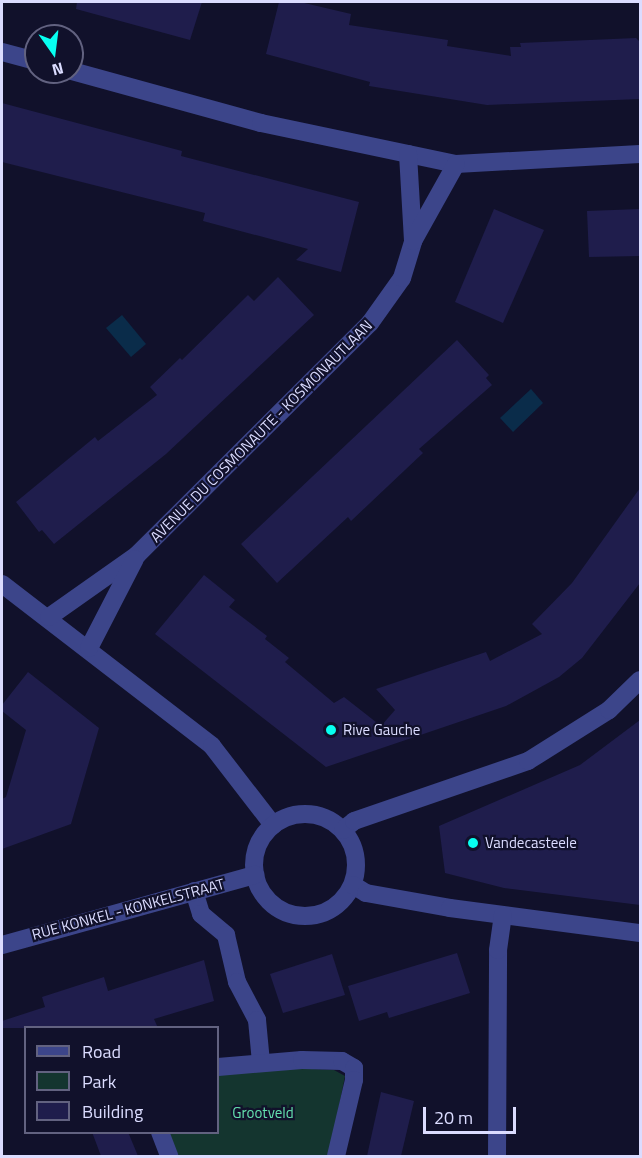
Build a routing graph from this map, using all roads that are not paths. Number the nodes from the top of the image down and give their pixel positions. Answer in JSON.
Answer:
{"nodes":[{"id":1,"x":2,"y":52,"type":"edge"},
{"id":2,"x":24,"y":58,"type":"edge"},
{"id":3,"x":84,"y":74,"type":"edge"},
{"id":4,"x":408,"y":154,"type":"junction"},
{"id":5,"x":640,"y":154,"type":"edge"},
{"id":6,"x":456,"y":164,"type":"junction"},
{"id":7,"x":413,"y":241,"type":"junction"},
{"id":8,"x":137,"y":555,"type":"junction"},
{"id":9,"x":2,"y":584,"type":"edge"},
{"id":10,"x":49,"y":617,"type":"junction"},
{"id":11,"x":89,"y":648,"type":"junction"},
{"id":12,"x":640,"y":680,"type":"edge"},
{"id":13,"x":273,"y":825,"type":"junction"},
{"id":14,"x":343,"y":830,"type":"junction"},
{"id":15,"x":255,"y":876,"type":"junction"},
{"id":16,"x":352,"y":885,"type":"junction"},
{"id":17,"x":194,"y":891,"type":"junction"},
{"id":18,"x":503,"y":915,"type":"junction"},
{"id":19,"x":640,"y":933,"type":"edge"},
{"id":20,"x":2,"y":945,"type":"edge"},
{"id":21,"x":261,"y":1062,"type":"junction"},
{"id":22,"x":219,"y":1067,"type":"edge"},
{"id":23,"x":161,"y":1134,"type":"edge"},
{"id":24,"x":169,"y":1156,"type":"edge"},
{"id":25,"x":336,"y":1156,"type":"edge"},
{"id":26,"x":497,"y":1156,"type":"edge"}],
"edges":[{"from":1,"to":2,"type":"street"},
{"from":3,"to":4,"type":"street"},
{"from":4,"to":6,"type":"street"},
{"from":4,"to":7,"type":"street","name":"AVENUE DU COSMONAUTE - KOSMONAUTLAAN"},
{"from":5,"to":6,"type":"street"},
{"from":6,"to":7,"type":"street","name":"AVENUE DU COSMONAUTE - KOSMONAUTLAAN"},
{"from":7,"to":8,"type":"street","name":"AVENUE DU COSMONAUTE - KOSMONAUTLAAN"},
{"from":8,"to":10,"type":"street","name":"AVENUE DU COSMONAUTE - KOSMONAUTLAAN"},
{"from":8,"to":11,"type":"street","name":"AVENUE DU COSMONAUTE - KOSMONAUTLAAN"},
{"from":9,"to":10,"type":"street"},
{"from":10,"to":11,"type":"street"},
{"from":11,"to":13,"type":"street"},
{"from":12,"to":14,"type":"street"},
{"from":13,"to":14,"type":"street"},
{"from":13,"to":15,"type":"street"},
{"from":14,"to":16,"type":"street"},
{"from":15,"to":16,"type":"street"},
{"from":15,"to":17,"type":"street","name":"RUE KONKEL - KONKELSTRAAT"},
{"from":16,"to":18,"type":"street"},
{"from":17,"to":20,"type":"street","name":"RUE KONKEL - KONKELSTRAAT"},
{"from":17,"to":21,"type":"street"},
{"from":18,"to":19,"type":"street"},
{"from":18,"to":26,"type":"street"},
{"from":21,"to":22,"type":"street"},
{"from":21,"to":25,"type":"street"},
{"from":23,"to":24,"type":"street"}]}
